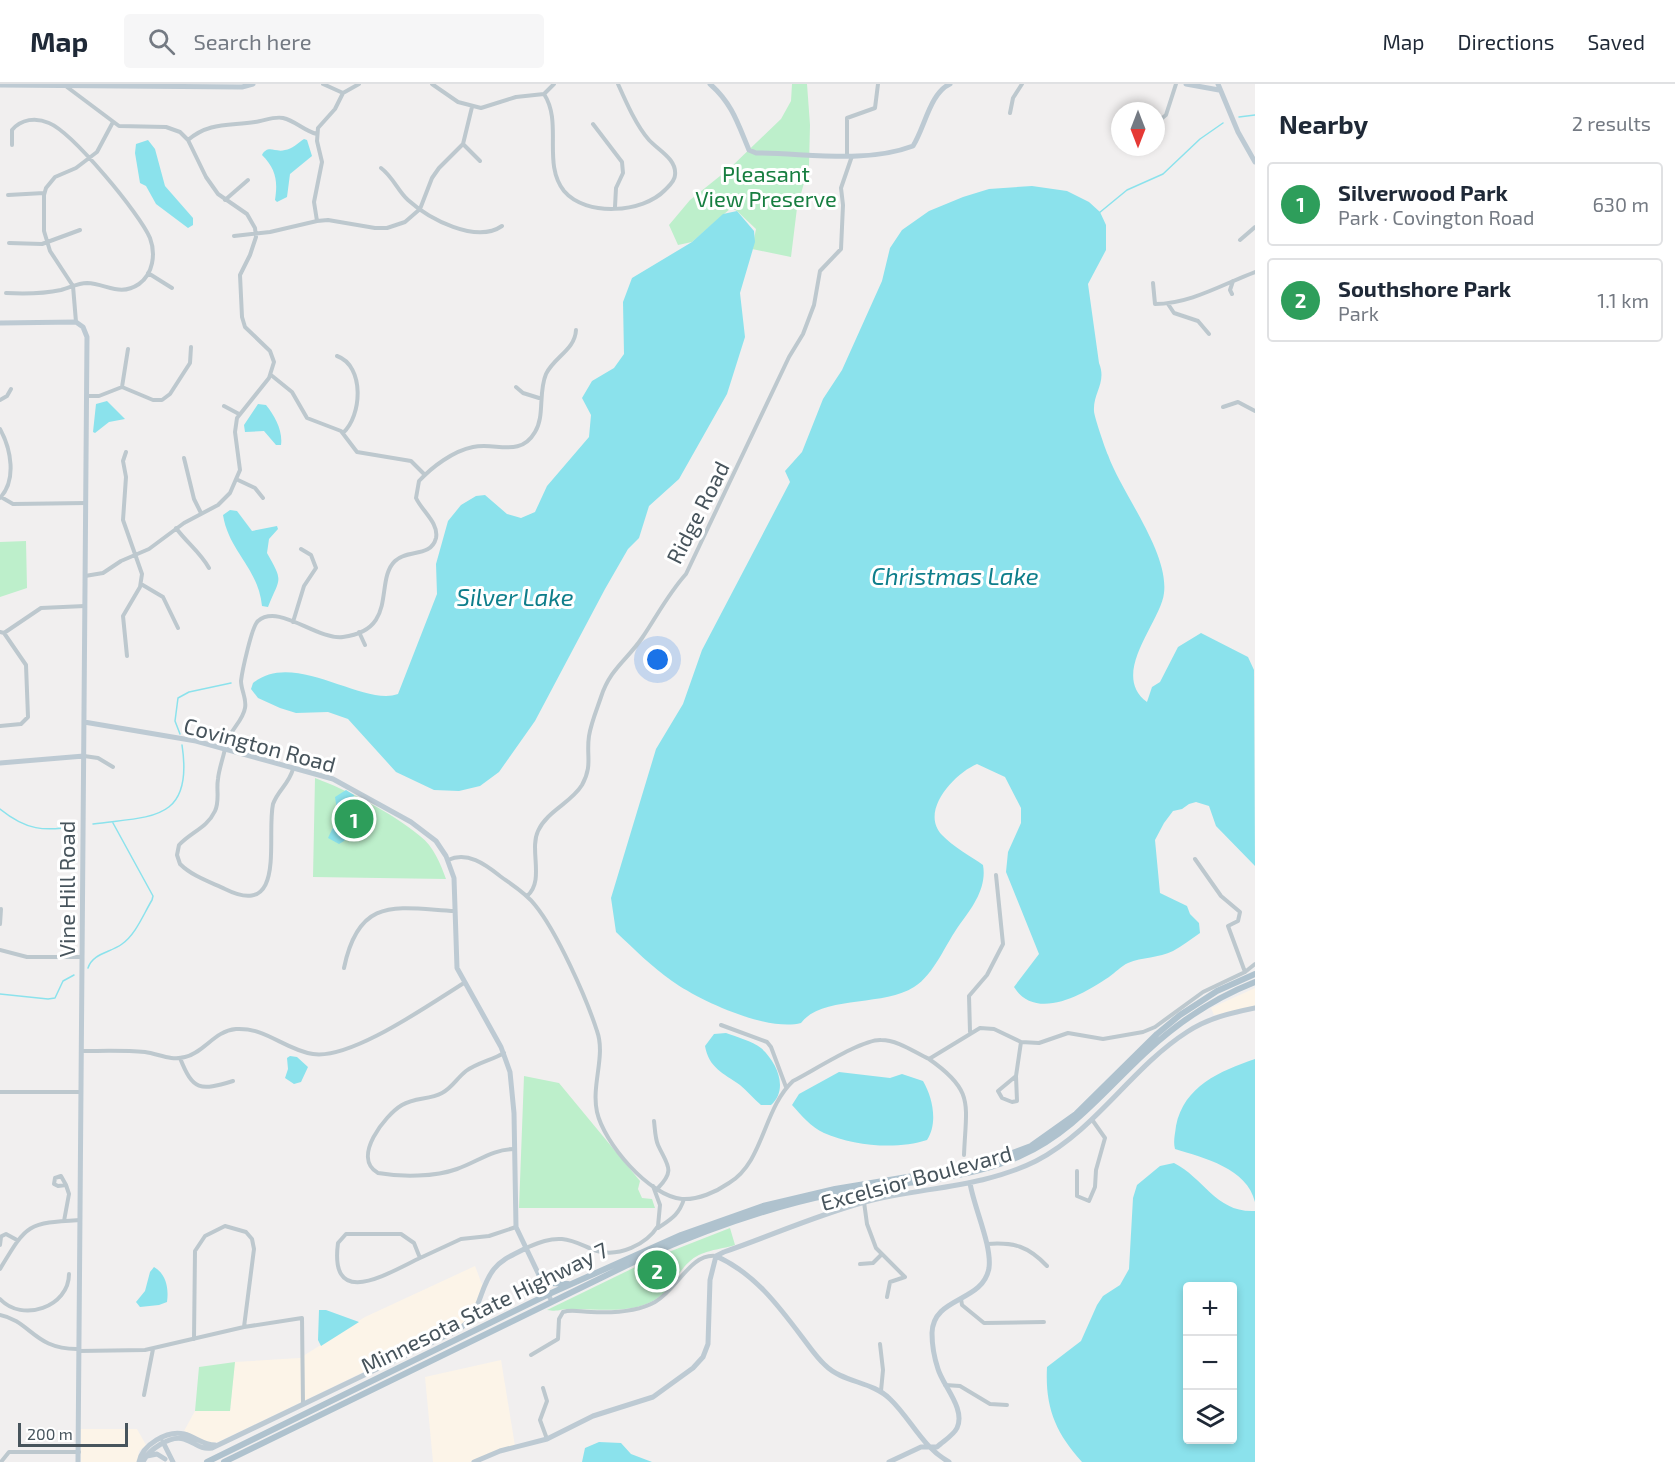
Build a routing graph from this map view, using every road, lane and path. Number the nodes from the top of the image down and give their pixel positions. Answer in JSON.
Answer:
{"nodes":[{"id":1,"x":253,"y":84,"type":"edge"},
{"id":2,"x":323,"y":84,"type":"edge"},
{"id":3,"x":359,"y":84,"type":"edge"},
{"id":4,"x":432,"y":84,"type":"edge"},
{"id":5,"x":555,"y":84,"type":"edge"},
{"id":6,"x":618,"y":84,"type":"edge"},
{"id":7,"x":710,"y":84,"type":"edge"},
{"id":8,"x":878,"y":84,"type":"edge"},
{"id":9,"x":950,"y":84,"type":"edge"},
{"id":10,"x":1022,"y":84,"type":"edge"},
{"id":11,"x":1176,"y":84,"type":"edge"},
{"id":12,"x":1186,"y":84,"type":"edge"},
{"id":13,"x":0,"y":85,"type":"edge"},
{"id":14,"x":65,"y":85,"type":"edge"},
{"id":15,"x":79,"y":85,"type":"edge"},
{"id":16,"x":1219,"y":87,"type":"edge"},
{"id":17,"x":344,"y":93,"type":"junction"},
{"id":18,"x":544,"y":94,"type":"junction"},
{"id":19,"x":472,"y":107,"type":"junction"},
{"id":20,"x":1010,"y":113,"type":"dead end"},
{"id":21,"x":1165,"y":116,"type":"edge"},
{"id":22,"x":113,"y":122,"type":"junction"},
{"id":23,"x":593,"y":124,"type":"dead end"},
{"id":24,"x":317,"y":134,"type":"junction"},
{"id":25,"x":188,"y":140,"type":"junction"},
{"id":26,"x":463,"y":144,"type":"junction"},
{"id":27,"x":12,"y":145,"type":"dead end"},
{"id":28,"x":849,"y":155,"type":"junction"},
{"id":29,"x":90,"y":158,"type":"junction"},
{"id":30,"x":480,"y":161,"type":"dead end"},
{"id":31,"x":1255,"y":162,"type":"edge"},
{"id":32,"x":381,"y":168,"type":"dead end"},
{"id":33,"x":248,"y":180,"type":"dead end"},
{"id":34,"x":44,"y":193,"type":"junction"},
{"id":35,"x":8,"y":195,"type":"dead end"},
{"id":36,"x":225,"y":200,"type":"junction"},
{"id":37,"x":615,"y":207,"type":"junction"},
{"id":38,"x":420,"y":209,"type":"junction"},
{"id":39,"x":317,"y":221,"type":"junction"},
{"id":40,"x":502,"y":226,"type":"dead end"},
{"id":41,"x":1255,"y":227,"type":"edge"},
{"id":42,"x":80,"y":230,"type":"dead end"},
{"id":43,"x":255,"y":234,"type":"junction"},
{"id":44,"x":234,"y":236,"type":"dead end"},
{"id":45,"x":1240,"y":240,"type":"dead end"},
{"id":46,"x":47,"y":242,"type":"junction"},
{"id":47,"x":9,"y":243,"type":"dead end"},
{"id":48,"x":1255,"y":272,"type":"edge"},
{"id":49,"x":148,"y":273,"type":"junction"},
{"id":50,"x":1233,"y":280,"type":"junction"},
{"id":51,"x":1153,"y":283,"type":"dead end"},
{"id":52,"x":74,"y":286,"type":"junction"},
{"id":53,"x":172,"y":288,"type":"dead end"},
{"id":54,"x":6,"y":293,"type":"dead end"},
{"id":55,"x":1232,"y":294,"type":"dead end"},
{"id":56,"x":1168,"y":304,"type":"junction"},
{"id":57,"x":76,"y":322,"type":"junction"},
{"id":58,"x":0,"y":323,"type":"edge"},
{"id":59,"x":576,"y":330,"type":"dead end"},
{"id":60,"x":1209,"y":334,"type":"dead end"},
{"id":61,"x":191,"y":347,"type":"dead end"},
{"id":62,"x":128,"y":349,"type":"dead end"},
{"id":63,"x":337,"y":356,"type":"dead end"},
{"id":64,"x":271,"y":375,"type":"junction"},
{"id":65,"x":122,"y":387,"type":"junction"},
{"id":66,"x":516,"y":387,"type":"dead end"},
{"id":67,"x":11,"y":389,"type":"dead end"},
{"id":68,"x":87,"y":396,"type":"junction"},
{"id":69,"x":539,"y":398,"type":"junction"},
{"id":70,"x":0,"y":400,"type":"edge"},
{"id":71,"x":224,"y":406,"type":"dead end"},
{"id":72,"x":1223,"y":407,"type":"dead end"},
{"id":73,"x":1255,"y":411,"type":"edge"},
{"id":74,"x":239,"y":414,"type":"junction"},
{"id":75,"x":0,"y":429,"type":"edge"},
{"id":76,"x":343,"y":433,"type":"junction"},
{"id":77,"x":126,"y":452,"type":"dead end"},
{"id":78,"x":184,"y":458,"type":"dead end"},
{"id":79,"x":425,"y":474,"type":"junction"},
{"id":80,"x":238,"y":480,"type":"junction"},
{"id":81,"x":1,"y":498,"type":"edge"},
{"id":82,"x":263,"y":498,"type":"dead end"},
{"id":83,"x":86,"y":503,"type":"junction"},
{"id":84,"x":201,"y":513,"type":"junction"},
{"id":85,"x":176,"y":528,"type":"junction"},
{"id":86,"x":301,"y":549,"type":"dead end"},
{"id":87,"x":137,"y":555,"type":"junction"},
{"id":88,"x":209,"y":568,"type":"dead end"},
{"id":89,"x":85,"y":576,"type":"junction"},
{"id":90,"x":141,"y":584,"type":"junction"},
{"id":91,"x":85,"y":606,"type":"junction"},
{"id":92,"x":293,"y":622,"type":"junction"},
{"id":93,"x":178,"y":628,"type":"dead end"},
{"id":94,"x":2,"y":632,"type":"edge"},
{"id":95,"x":359,"y":632,"type":"junction"},
{"id":96,"x":365,"y":645,"type":"dead end"},
{"id":97,"x":127,"y":656,"type":"dead end"},
{"id":98,"x":84,"y":722,"type":"junction"},
{"id":99,"x":0,"y":726,"type":"edge"},
{"id":100,"x":225,"y":750,"type":"junction"},
{"id":101,"x":84,"y":756,"type":"junction"},
{"id":102,"x":0,"y":763,"type":"edge"},
{"id":103,"x":112,"y":767,"type":"dead end"},
{"id":104,"x":292,"y":769,"type":"junction"},
{"id":105,"x":1195,"y":859,"type":"dead end"},
{"id":106,"x":448,"y":860,"type":"junction"},
{"id":107,"x":996,"y":875,"type":"dead end"},
{"id":108,"x":527,"y":896,"type":"junction"},
{"id":109,"x":1,"y":909,"type":"edge"},
{"id":110,"x":455,"y":911,"type":"junction"},
{"id":111,"x":0,"y":924,"type":"edge"},
{"id":112,"x":0,"y":950,"type":"edge"},
{"id":113,"x":82,"y":957,"type":"junction"},
{"id":114,"x":1255,"y":964,"type":"edge"},
{"id":115,"x":344,"y":968,"type":"dead end"},
{"id":116,"x":1245,"y":972,"type":"junction"},
{"id":117,"x":1255,"y":974,"type":"edge"},
{"id":118,"x":1255,"y":982,"type":"edge"},
{"id":119,"x":464,"y":983,"type":"junction"},
{"id":120,"x":1255,"y":1008,"type":"edge"},
{"id":121,"x":721,"y":1025,"type":"dead end"},
{"id":122,"x":970,"y":1032,"type":"junction"},
{"id":123,"x":1021,"y":1042,"type":"junction"},
{"id":124,"x":81,"y":1051,"type":"junction"},
{"id":125,"x":504,"y":1053,"type":"junction"},
{"id":126,"x":180,"y":1058,"type":"junction"},
{"id":127,"x":929,"y":1059,"type":"junction"},
{"id":128,"x":1016,"y":1076,"type":"junction"},
{"id":129,"x":232,"y":1081,"type":"dead end"},
{"id":130,"x":786,"y":1087,"type":"junction"},
{"id":131,"x":0,"y":1092,"type":"edge"},
{"id":132,"x":81,"y":1092,"type":"junction"},
{"id":133,"x":1093,"y":1120,"type":"junction"},
{"id":134,"x":654,"y":1121,"type":"dead end"},
{"id":135,"x":514,"y":1149,"type":"junction"},
{"id":136,"x":964,"y":1155,"type":"dead end"},
{"id":137,"x":1077,"y":1171,"type":"dead end"},
{"id":138,"x":970,"y":1183,"type":"junction"},
{"id":139,"x":66,"y":1185,"type":"dead end"},
{"id":140,"x":652,"y":1186,"type":"junction"},
{"id":141,"x":658,"y":1188,"type":"junction"},
{"id":142,"x":684,"y":1199,"type":"junction"},
{"id":143,"x":864,"y":1202,"type":"junction"},
{"id":144,"x":80,"y":1220,"type":"junction"},
{"id":145,"x":64,"y":1221,"type":"junction"},
{"id":146,"x":516,"y":1227,"type":"junction"},
{"id":147,"x":655,"y":1230,"type":"junction"},
{"id":148,"x":0,"y":1237,"type":"edge"},
{"id":149,"x":17,"y":1240,"type":"junction"},
{"id":150,"x":986,"y":1244,"type":"junction"},
{"id":151,"x":0,"y":1245,"type":"edge"},
{"id":152,"x":526,"y":1248,"type":"junction"},
{"id":153,"x":881,"y":1255,"type":"junction"},
{"id":154,"x":716,"y":1256,"type":"junction"},
{"id":155,"x":420,"y":1258,"type":"junction"},
{"id":156,"x":860,"y":1263,"type":"dead end"},
{"id":157,"x":1047,"y":1266,"type":"dead end"},
{"id":158,"x":0,"y":1269,"type":"edge"},
{"id":159,"x":69,"y":1274,"type":"dead end"},
{"id":160,"x":540,"y":1275,"type":"junction"},
{"id":161,"x":574,"y":1282,"type":"junction"},
{"id":162,"x":549,"y":1294,"type":"junction"},
{"id":163,"x":887,"y":1297,"type":"dead end"},
{"id":164,"x":0,"y":1299,"type":"edge"},
{"id":165,"x":961,"y":1299,"type":"junction"},
{"id":166,"x":552,"y":1302,"type":"junction"},
{"id":167,"x":0,"y":1315,"type":"edge"},
{"id":168,"x":1044,"y":1322,"type":"dead end"},
{"id":169,"x":244,"y":1328,"type":"junction"},
{"id":170,"x":194,"y":1339,"type":"junction"},
{"id":171,"x":880,"y":1344,"type":"dead end"},
{"id":172,"x":153,"y":1348,"type":"junction"},
{"id":173,"x":79,"y":1350,"type":"junction"},
{"id":174,"x":531,"y":1354,"type":"dead end"},
{"id":175,"x":945,"y":1385,"type":"junction"},
{"id":176,"x":543,"y":1388,"type":"dead end"},
{"id":177,"x":881,"y":1391,"type":"junction"},
{"id":178,"x":144,"y":1395,"type":"dead end"},
{"id":179,"x":303,"y":1404,"type":"junction"},
{"id":180,"x":1007,"y":1405,"type":"dead end"},
{"id":181,"x":547,"y":1439,"type":"junction"},
{"id":182,"x":160,"y":1443,"type":"junction"},
{"id":183,"x":930,"y":1447,"type":"junction"},
{"id":184,"x":79,"y":1452,"type":"junction"},
{"id":185,"x":941,"y":1460,"type":"edge"},
{"id":186,"x":142,"y":1461,"type":"edge"},
{"id":187,"x":166,"y":1461,"type":"edge"},
{"id":188,"x":1,"y":1462,"type":"edge"},
{"id":189,"x":78,"y":1462,"type":"edge"},
{"id":190,"x":173,"y":1462,"type":"edge"},
{"id":191,"x":207,"y":1462,"type":"edge"},
{"id":192,"x":224,"y":1462,"type":"edge"},
{"id":193,"x":474,"y":1462,"type":"edge"},
{"id":194,"x":889,"y":1462,"type":"edge"},
{"id":195,"x":949,"y":1462,"type":"edge"}],
"edges":[{"from":1,"to":15,"type":"street"},
{"from":2,"to":17,"type":"street"},
{"from":3,"to":17,"type":"street"},
{"from":4,"to":19,"type":"street"},
{"from":5,"to":18,"type":"street"},
{"from":6,"to":37,"type":"street"},
{"from":7,"to":28,"type":"street"},
{"from":8,"to":28,"type":"street","name":"Ridge Road"},
{"from":9,"to":28,"type":"street"},
{"from":10,"to":20,"type":"street"},
{"from":11,"to":21,"type":"street"},
{"from":12,"to":16,"type":"street"},
{"from":13,"to":14,"type":"street"},
{"from":14,"to":15,"type":"street"},
{"from":14,"to":22,"type":"street"},
{"from":16,"to":31,"type":"street"},
{"from":17,"to":24,"type":"street"},
{"from":18,"to":19,"type":"street"},
{"from":18,"to":37,"type":"street"},
{"from":19,"to":26,"type":"street"},
{"from":22,"to":25,"type":"street"},
{"from":22,"to":29,"type":"street"},
{"from":23,"to":37,"type":"street"},
{"from":24,"to":25,"type":"street"},
{"from":24,"to":39,"type":"street"},
{"from":25,"to":36,"type":"street"},
{"from":26,"to":30,"type":"street"},
{"from":26,"to":38,"type":"street"},
{"from":27,"to":29,"type":"street"},
{"from":28,"to":108,"type":"street","name":"Ridge Road"},
{"from":29,"to":34,"type":"street"},
{"from":29,"to":49,"type":"street"},
{"from":32,"to":38,"type":"street"},
{"from":33,"to":36,"type":"street"},
{"from":34,"to":35,"type":"street"},
{"from":34,"to":46,"type":"street"},
{"from":36,"to":43,"type":"street"},
{"from":38,"to":39,"type":"street"},
{"from":38,"to":40,"type":"street"},
{"from":39,"to":43,"type":"street"},
{"from":41,"to":45,"type":"street"},
{"from":42,"to":46,"type":"street"},
{"from":43,"to":44,"type":"street"},
{"from":43,"to":64,"type":"street"},
{"from":46,"to":47,"type":"street"},
{"from":46,"to":52,"type":"street"},
{"from":48,"to":50,"type":"street"},
{"from":49,"to":52,"type":"street"},
{"from":49,"to":53,"type":"street"},
{"from":50,"to":55,"type":"street"},
{"from":50,"to":56,"type":"street"},
{"from":51,"to":56,"type":"street"},
{"from":52,"to":54,"type":"street"},
{"from":52,"to":57,"type":"street"},
{"from":56,"to":60,"type":"street"},
{"from":57,"to":58,"type":"street"},
{"from":57,"to":68,"type":"street","name":"Vine Hill Road"},
{"from":59,"to":69,"type":"street"},
{"from":61,"to":65,"type":"street"},
{"from":62,"to":65,"type":"street"},
{"from":63,"to":76,"type":"street"},
{"from":64,"to":74,"type":"street"},
{"from":64,"to":76,"type":"street"},
{"from":65,"to":68,"type":"street"},
{"from":66,"to":69,"type":"street"},
{"from":67,"to":70,"type":"street"},
{"from":68,"to":83,"type":"street","name":"Vine Hill Road"},
{"from":69,"to":79,"type":"street"},
{"from":71,"to":74,"type":"street"},
{"from":72,"to":73,"type":"street"},
{"from":74,"to":80,"type":"street"},
{"from":75,"to":81,"type":"street"},
{"from":76,"to":79,"type":"street"},
{"from":77,"to":87,"type":"street"},
{"from":78,"to":84,"type":"street"},
{"from":79,"to":95,"type":"street"},
{"from":80,"to":82,"type":"street"},
{"from":80,"to":84,"type":"street"},
{"from":81,"to":83,"type":"street"},
{"from":83,"to":89,"type":"street","name":"Vine Hill Road"},
{"from":84,"to":85,"type":"street"},
{"from":85,"to":87,"type":"street"},
{"from":85,"to":88,"type":"street"},
{"from":86,"to":92,"type":"street"},
{"from":87,"to":89,"type":"street"},
{"from":87,"to":90,"type":"street"},
{"from":89,"to":91,"type":"street","name":"Vine Hill Road"},
{"from":90,"to":93,"type":"street"},
{"from":90,"to":97,"type":"street"},
{"from":91,"to":94,"type":"street"},
{"from":91,"to":98,"type":"street","name":"Vine Hill Road"},
{"from":92,"to":95,"type":"street"},
{"from":92,"to":100,"type":"street"},
{"from":94,"to":99,"type":"street"},
{"from":95,"to":96,"type":"street"},
{"from":98,"to":100,"type":"street","name":"Covington Road"},
{"from":98,"to":101,"type":"street","name":"Vine Hill Road"},
{"from":100,"to":104,"type":"street","name":"Covington Road"},
{"from":100,"to":104,"type":"street"},
{"from":101,"to":102,"type":"street"},
{"from":101,"to":103,"type":"street"},
{"from":101,"to":113,"type":"street","name":"Vine Hill Road"},
{"from":104,"to":106,"type":"street","name":"Covington Road"},
{"from":105,"to":116,"type":"street"},
{"from":106,"to":108,"type":"street"},
{"from":106,"to":110,"type":"street"},
{"from":107,"to":122,"type":"street"},
{"from":108,"to":140,"type":"street"},
{"from":109,"to":111,"type":"street"},
{"from":110,"to":115,"type":"street"},
{"from":110,"to":119,"type":"street"},
{"from":112,"to":113,"type":"street"},
{"from":113,"to":124,"type":"street","name":"Vine Hill Road"},
{"from":114,"to":116,"type":"street"},
{"from":116,"to":123,"type":"street"},
{"from":117,"to":161,"type":"main road","name":"Minnesota State Highway 7"},
{"from":118,"to":166,"type":"main road","name":"Minnesota State Highway 7"},
{"from":119,"to":125,"type":"street"},
{"from":119,"to":126,"type":"street"},
{"from":120,"to":133,"type":"street","name":"Excelsior Boulevard"},
{"from":121,"to":130,"type":"street"},
{"from":122,"to":123,"type":"street"},
{"from":122,"to":127,"type":"street"},
{"from":123,"to":128,"type":"street"},
{"from":124,"to":126,"type":"street"},
{"from":124,"to":132,"type":"street","name":"Vine Hill Road"},
{"from":125,"to":135,"type":"street"},
{"from":125,"to":135,"type":"street"},
{"from":126,"to":129,"type":"street"},
{"from":127,"to":130,"type":"street"},
{"from":127,"to":136,"type":"street"},
{"from":128,"to":128,"type":"street"},
{"from":130,"to":142,"type":"street"},
{"from":131,"to":132,"type":"street"},
{"from":132,"to":144,"type":"street","name":"Vine Hill Road"},
{"from":133,"to":137,"type":"street"},
{"from":133,"to":138,"type":"street","name":"Excelsior Boulevard"},
{"from":134,"to":141,"type":"street"},
{"from":135,"to":146,"type":"street"},
{"from":138,"to":143,"type":"street","name":"Excelsior Boulevard"},
{"from":138,"to":150,"type":"street"},
{"from":139,"to":145,"type":"street"},
{"from":140,"to":141,"type":"street"},
{"from":140,"to":147,"type":"street"},
{"from":141,"to":142,"type":"street"},
{"from":142,"to":147,"type":"street"},
{"from":143,"to":153,"type":"street"},
{"from":143,"to":154,"type":"street","name":"Excelsior Boulevard"},
{"from":144,"to":145,"type":"street"},
{"from":144,"to":173,"type":"street","name":"Vine Hill Road"},
{"from":145,"to":149,"type":"street"},
{"from":146,"to":152,"type":"street"},
{"from":146,"to":155,"type":"street"},
{"from":147,"to":152,"type":"street"},
{"from":148,"to":149,"type":"street"},
{"from":148,"to":151,"type":"street"},
{"from":149,"to":158,"type":"street"},
{"from":150,"to":157,"type":"street"},
{"from":150,"to":165,"type":"street"},
{"from":152,"to":160,"type":"street"},
{"from":152,"to":179,"type":"street"},
{"from":153,"to":156,"type":"street"},
{"from":153,"to":163,"type":"street"},
{"from":154,"to":174,"type":"street"},
{"from":154,"to":177,"type":"street"},
{"from":154,"to":181,"type":"street"},
{"from":155,"to":155,"type":"street"},
{"from":159,"to":164,"type":"street"},
{"from":160,"to":161,"type":"main road"},
{"from":160,"to":162,"type":"street"},
{"from":161,"to":162,"type":"main road","name":"Minnesota State Highway 7"},
{"from":162,"to":166,"type":"street"},
{"from":162,"to":191,"type":"main road","name":"Minnesota State Highway 7"},
{"from":165,"to":168,"type":"street"},
{"from":165,"to":175,"type":"street"},
{"from":166,"to":192,"type":"main road","name":"Minnesota State Highway 7"},
{"from":167,"to":173,"type":"street"},
{"from":169,"to":170,"type":"street"},
{"from":169,"to":170,"type":"street"},
{"from":169,"to":179,"type":"street"},
{"from":170,"to":172,"type":"street"},
{"from":171,"to":177,"type":"street"},
{"from":172,"to":173,"type":"street"},
{"from":172,"to":178,"type":"street"},
{"from":173,"to":184,"type":"street","name":"Vine Hill Road"},
{"from":175,"to":180,"type":"street"},
{"from":175,"to":183,"type":"street"},
{"from":176,"to":181,"type":"street"},
{"from":177,"to":183,"type":"street"},
{"from":179,"to":182,"type":"street"},
{"from":181,"to":193,"type":"street"},
{"from":182,"to":186,"type":"street"},
{"from":182,"to":187,"type":"street"},
{"from":182,"to":190,"type":"street"},
{"from":183,"to":185,"type":"street"},
{"from":183,"to":194,"type":"street"},
{"from":184,"to":188,"type":"street"},
{"from":184,"to":189,"type":"street","name":"Vine Hill Road"},
{"from":185,"to":195,"type":"street"},
{"from":186,"to":187,"type":"street"}]}
